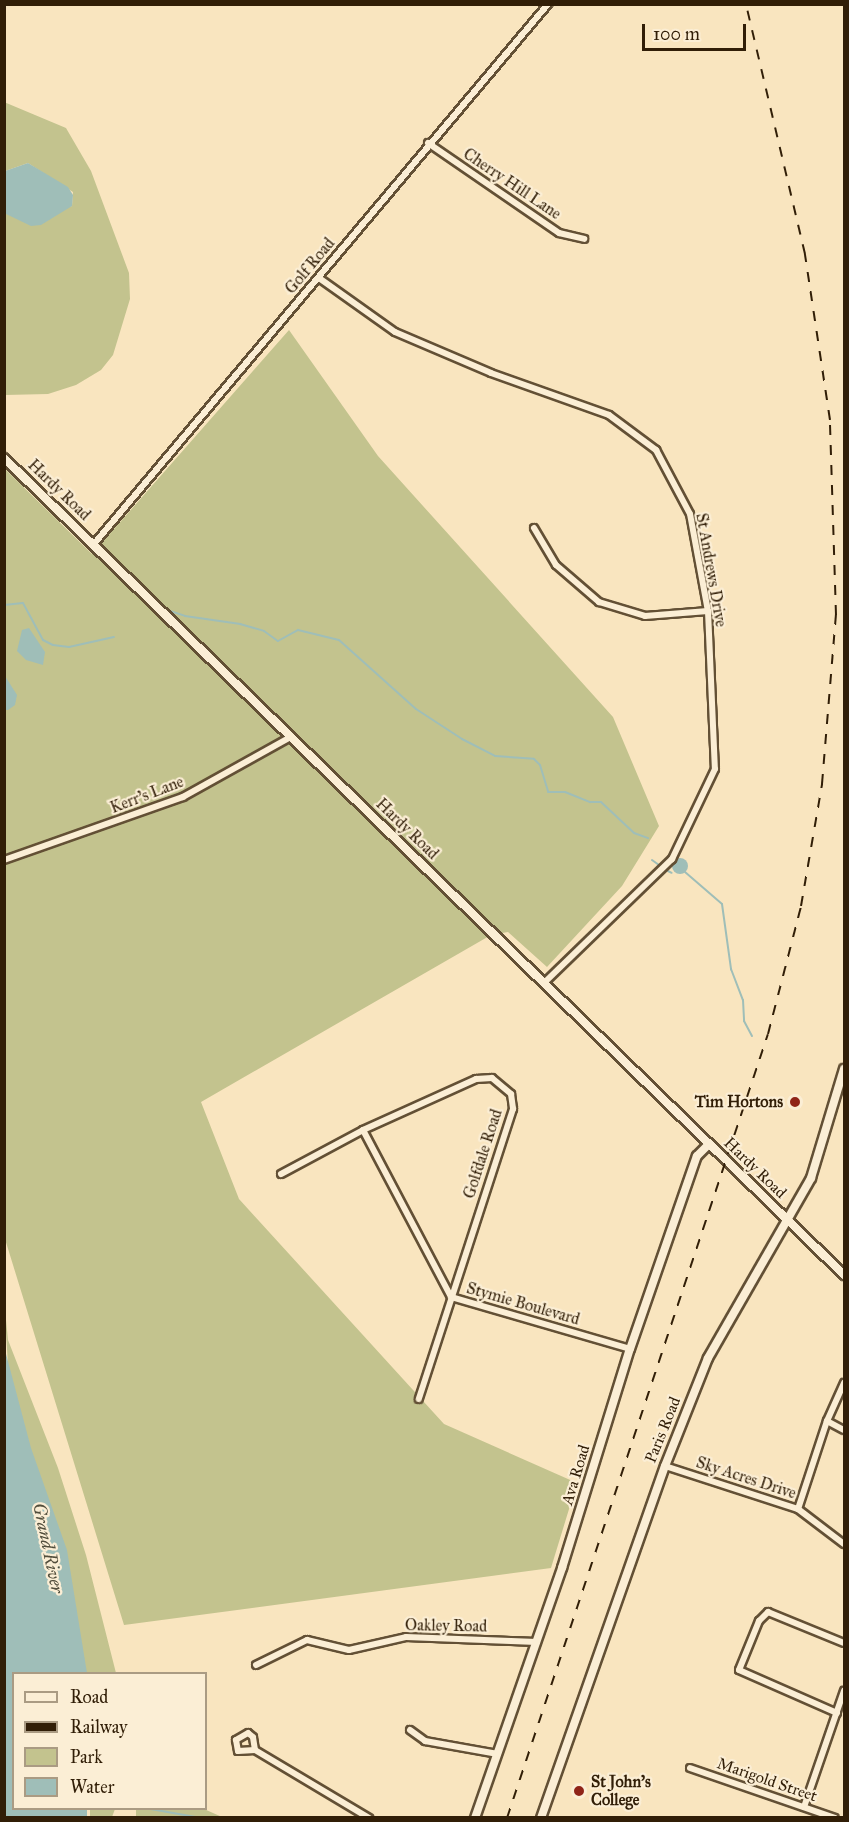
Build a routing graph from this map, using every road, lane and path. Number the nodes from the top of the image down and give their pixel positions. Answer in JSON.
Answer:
{"nodes":[{"id":1,"x":548,"y":4,"type":"edge"},
{"id":2,"x":429,"y":144,"type":"junction"},
{"id":3,"x":584,"y":239,"type":"dead end"},
{"id":4,"x":319,"y":278,"type":"junction"},
{"id":5,"x":4,"y":458,"type":"edge"},
{"id":6,"x":534,"y":528,"type":"dead end"},
{"id":7,"x":93,"y":545,"type":"junction"},
{"id":8,"x":708,"y":610,"type":"junction"},
{"id":9,"x":291,"y":737,"type":"junction"},
{"id":10,"x":4,"y":860,"type":"edge"},
{"id":11,"x":544,"y":983,"type":"junction"},
{"id":12,"x":844,"y":1075,"type":"edge"},
{"id":13,"x":363,"y":1130,"type":"junction"},
{"id":14,"x":709,"y":1144,"type":"junction"},
{"id":15,"x":280,"y":1174,"type":"dead end"},
{"id":16,"x":789,"y":1221,"type":"junction"},
{"id":17,"x":844,"y":1275,"type":"edge"},
{"id":18,"x":451,"y":1297,"type":"junction"},
{"id":19,"x":630,"y":1349,"type":"junction"},
{"id":20,"x":844,"y":1383,"type":"edge"},
{"id":21,"x":419,"y":1399,"type":"dead end"},
{"id":22,"x":827,"y":1421,"type":"junction"},
{"id":23,"x":844,"y":1430,"type":"edge"},
{"id":24,"x":665,"y":1466,"type":"junction"},
{"id":25,"x":798,"y":1509,"type":"junction"},
{"id":26,"x":844,"y":1544,"type":"edge"},
{"id":27,"x":537,"y":1642,"type":"junction"},
{"id":28,"x":844,"y":1643,"type":"edge"},
{"id":29,"x":256,"y":1665,"type":"dead end"},
{"id":30,"x":844,"y":1691,"type":"edge"},
{"id":31,"x":837,"y":1713,"type":"junction"},
{"id":32,"x":410,"y":1730,"type":"dead end"},
{"id":33,"x":255,"y":1750,"type":"dead end"},
{"id":34,"x":498,"y":1754,"type":"junction"},
{"id":35,"x":690,"y":1768,"type":"dead end"},
{"id":36,"x":804,"y":1807,"type":"junction"},
{"id":37,"x":369,"y":1818,"type":"edge"},
{"id":38,"x":475,"y":1818,"type":"edge"},
{"id":39,"x":542,"y":1818,"type":"edge"},
{"id":40,"x":835,"y":1818,"type":"edge"}],
"edges":[{"from":1,"to":2,"type":"street","name":"Golf Road"},
{"from":2,"to":3,"type":"street","name":"Cherry Hill Lane"},
{"from":2,"to":4,"type":"street","name":"Golf Road"},
{"from":4,"to":7,"type":"street","name":"Golf Road"},
{"from":4,"to":8,"type":"street","name":"St Andrews Drive"},
{"from":5,"to":7,"type":"main road","name":"Hardy Road"},
{"from":6,"to":8,"type":"street"},
{"from":7,"to":9,"type":"main road","name":"Hardy Road"},
{"from":8,"to":11,"type":"street","name":"St Andrews Drive"},
{"from":9,"to":10,"type":"street","name":"Kerr's Lane"},
{"from":9,"to":11,"type":"main road","name":"Hardy Road"},
{"from":11,"to":14,"type":"main road","name":"Hardy Road"},
{"from":12,"to":16,"type":"main road","name":"Paris Road"},
{"from":13,"to":15,"type":"street","name":"Golfdale Road"},
{"from":13,"to":18,"type":"street","name":"Stymie Boulevard"},
{"from":13,"to":18,"type":"street","name":"Golfdale Road"},
{"from":14,"to":16,"type":"main road","name":"Hardy Road"},
{"from":14,"to":19,"type":"main road","name":"Ava Road"},
{"from":16,"to":17,"type":"main road","name":"Hardy Road"},
{"from":16,"to":24,"type":"main road","name":"Paris Road"},
{"from":18,"to":19,"type":"street","name":"Stymie Boulevard"},
{"from":18,"to":21,"type":"street","name":"Golfdale Road"},
{"from":19,"to":27,"type":"main road","name":"Ava Road"},
{"from":20,"to":22,"type":"street"},
{"from":22,"to":23,"type":"street"},
{"from":22,"to":25,"type":"street"},
{"from":24,"to":25,"type":"street","name":"Sky Acres Drive"},
{"from":24,"to":39,"type":"main road","name":"Paris Road"},
{"from":25,"to":26,"type":"street","name":"Sky Acres Drive"},
{"from":27,"to":29,"type":"street","name":"Oakley Road"},
{"from":27,"to":34,"type":"main road","name":"Ava Road"},
{"from":28,"to":31,"type":"street"},
{"from":30,"to":31,"type":"street"},
{"from":31,"to":36,"type":"street"},
{"from":32,"to":34,"type":"street"},
{"from":33,"to":37,"type":"street"},
{"from":34,"to":38,"type":"main road","name":"Ava Road"},
{"from":35,"to":36,"type":"street","name":"Marigold Street"},
{"from":36,"to":40,"type":"street","name":"Marigold Street"}]}
